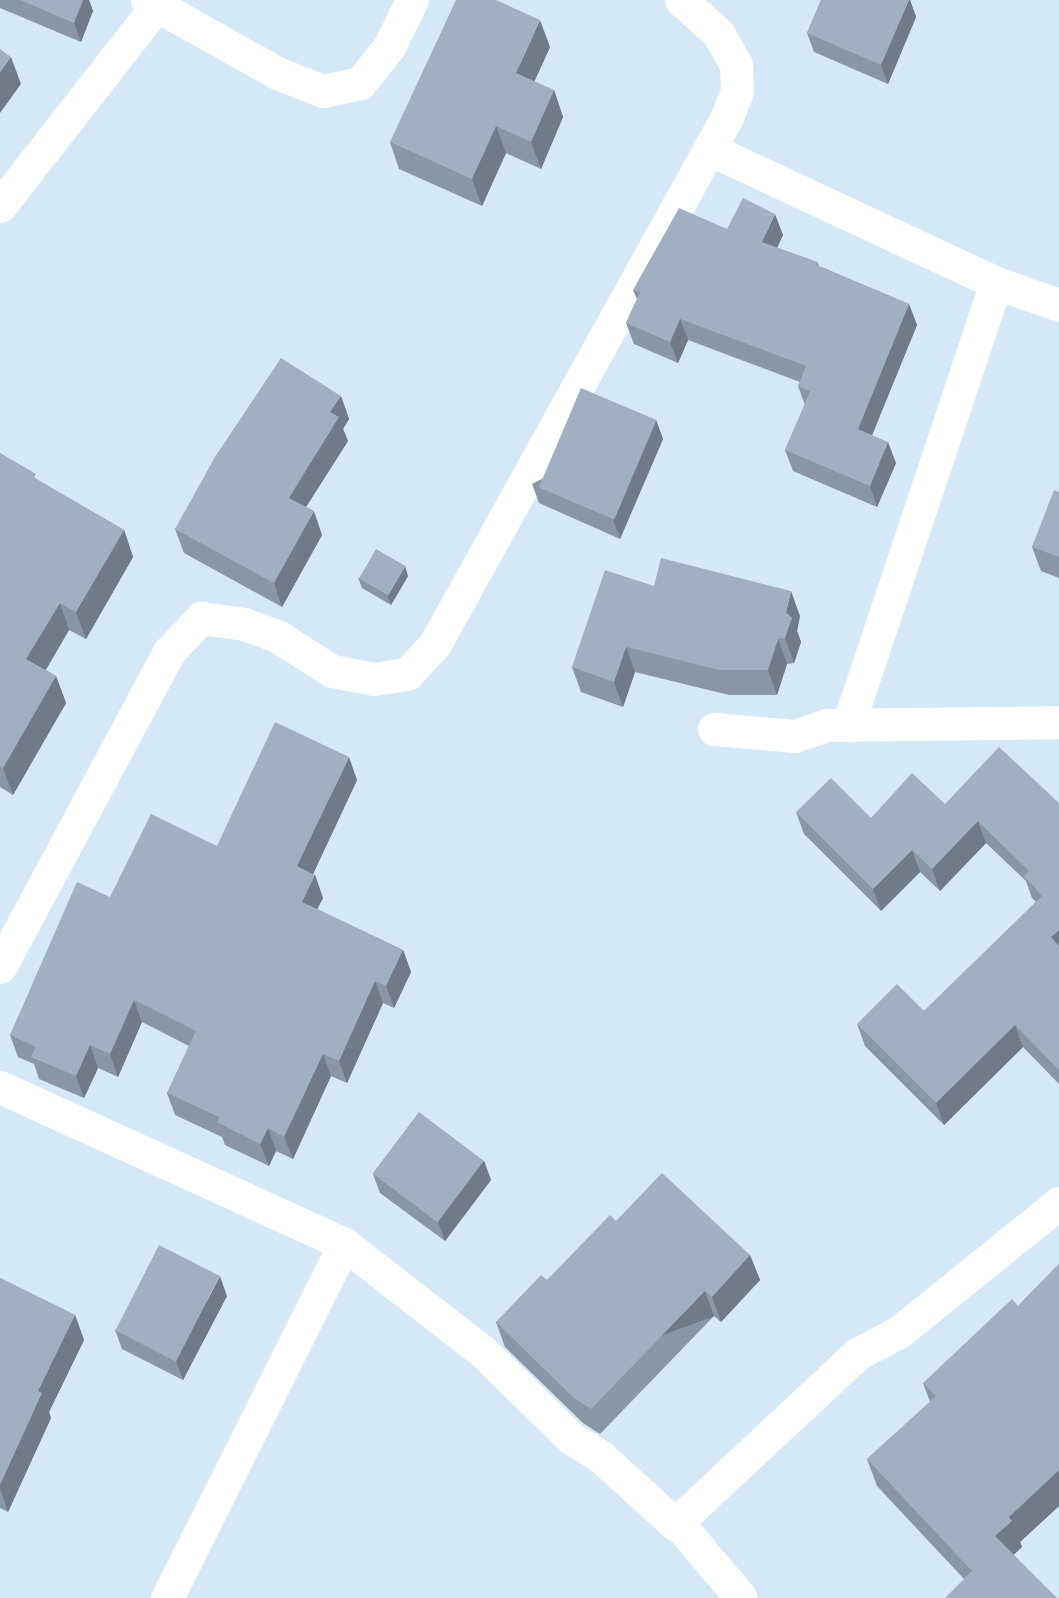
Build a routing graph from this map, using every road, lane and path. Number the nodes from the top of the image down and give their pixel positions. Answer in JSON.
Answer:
{"nodes":[{"id":1,"x":412,"y":0,"type":"edge"},
{"id":2,"x":681,"y":0,"type":"edge"},
{"id":3,"x":152,"y":3,"type":"edge"},
{"id":4,"x":709,"y":149,"type":"junction"},
{"id":5,"x":0,"y":206,"type":"edge"},
{"id":6,"x":996,"y":283,"type":"junction"},
{"id":7,"x":1059,"y":304,"type":"edge"},
{"id":8,"x":1059,"y":722,"type":"edge"},
{"id":9,"x":848,"y":724,"type":"junction"},
{"id":10,"x":714,"y":729,"type":"dead end"},
{"id":11,"x":0,"y":967,"type":"edge"},
{"id":12,"x":0,"y":1087,"type":"edge"},
{"id":13,"x":1059,"y":1203,"type":"edge"},
{"id":14,"x":344,"y":1244,"type":"junction"},
{"id":15,"x":675,"y":1524,"type":"junction"},
{"id":16,"x":166,"y":1598,"type":"edge"},
{"id":17,"x":741,"y":1598,"type":"edge"}],
"edges":[{"from":1,"to":3,"type":"street"},
{"from":2,"to":4,"type":"street"},
{"from":3,"to":5,"type":"street"},
{"from":4,"to":6,"type":"street"},
{"from":4,"to":11,"type":"street"},
{"from":6,"to":7,"type":"street"},
{"from":6,"to":9,"type":"street"},
{"from":8,"to":9,"type":"street"},
{"from":9,"to":10,"type":"street"},
{"from":12,"to":14,"type":"street"},
{"from":13,"to":15,"type":"street"},
{"from":14,"to":15,"type":"street"},
{"from":14,"to":16,"type":"street"},
{"from":15,"to":17,"type":"street"}]}
